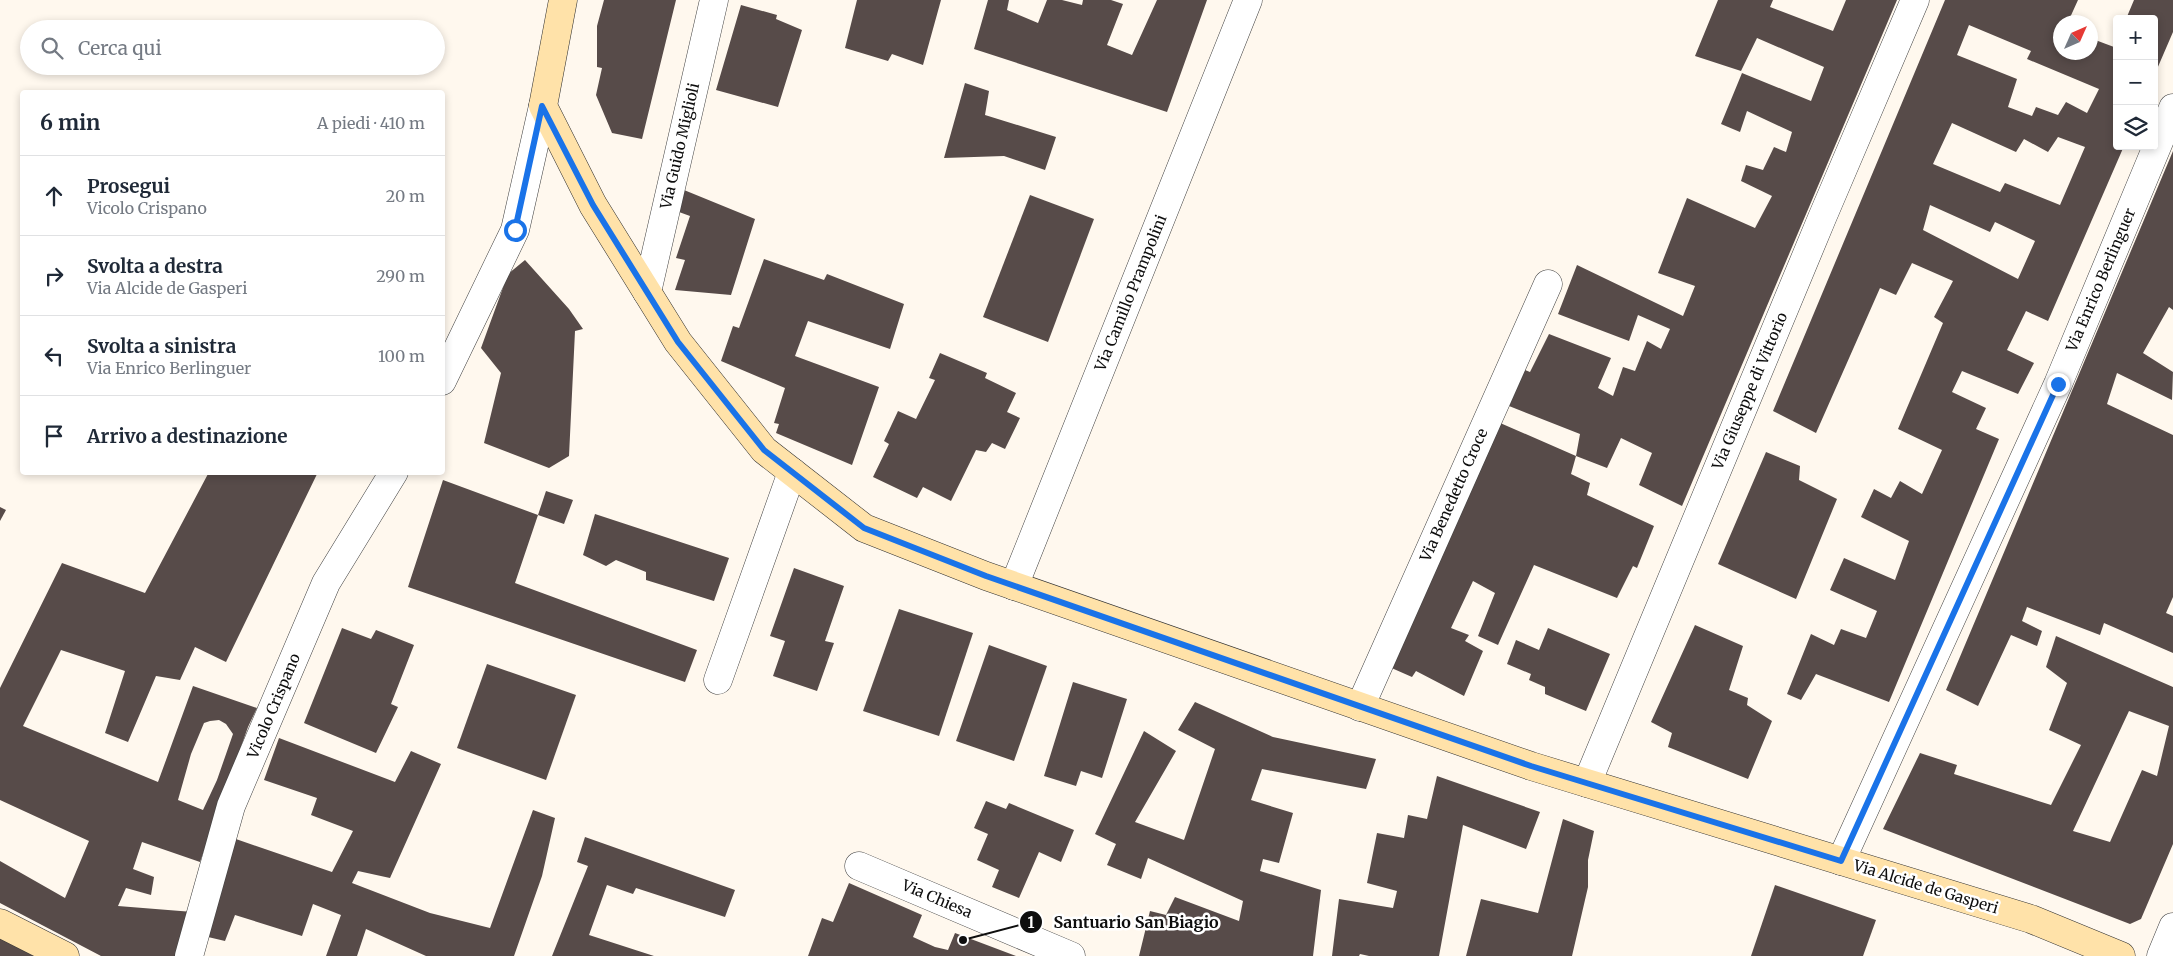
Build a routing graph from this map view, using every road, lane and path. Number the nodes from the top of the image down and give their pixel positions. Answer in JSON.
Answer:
{"nodes":[{"id":1,"x":563,"y":0,"type":"edge"},
{"id":2,"x":714,"y":0,"type":"edge"},
{"id":3,"x":1248,"y":0,"type":"edge"},
{"id":4,"x":1915,"y":0,"type":"edge"},
{"id":5,"x":542,"y":106,"type":"junction"},
{"id":6,"x":2173,"y":108,"type":"edge"},
{"id":7,"x":1548,"y":284,"type":"dead end"},
{"id":8,"x":647,"y":292,"type":"junction"},
{"id":9,"x":445,"y":376,"type":"edge"},
{"id":10,"x":792,"y":472,"type":"junction"},
{"id":11,"x":392,"y":475,"type":"edge"},
{"id":12,"x":1014,"y":586,"type":"junction"},
{"id":13,"x":718,"y":680,"type":"dead end"},
{"id":14,"x":1360,"y":707,"type":"junction"},
{"id":15,"x":1587,"y":783,"type":"junction"},
{"id":16,"x":1841,"y":861,"type":"junction"},
{"id":17,"x":859,"y":866,"type":"dead end"},
{"id":18,"x":0,"y":923,"type":"edge"},
{"id":19,"x":2173,"y":927,"type":"edge"},
{"id":20,"x":66,"y":956,"type":"edge"},
{"id":21,"x":189,"y":956,"type":"edge"},
{"id":22,"x":1071,"y":956,"type":"edge"},
{"id":23,"x":2121,"y":956,"type":"edge"},
{"id":24,"x":2161,"y":956,"type":"edge"}],
"edges":[{"from":1,"to":5,"type":"street"},
{"from":2,"to":8,"type":"street","name":"Via Guido Miglioli"},
{"from":3,"to":12,"type":"street","name":"Via Camillo Prampolini"},
{"from":4,"to":15,"type":"street","name":"Via Giuseppe di Vittorio"},
{"from":5,"to":8,"type":"street","name":"Via Alcide de Gasperi"},
{"from":5,"to":9,"type":"street"},
{"from":6,"to":16,"type":"street","name":"Via Enrico Berlinguer"},
{"from":7,"to":14,"type":"street","name":"Via Benedetto Croce"},
{"from":8,"to":10,"type":"street","name":"Via Alcide de Gasperi"},
{"from":10,"to":12,"type":"street","name":"Via Alcide de Gasperi"},
{"from":10,"to":13,"type":"street"},
{"from":11,"to":21,"type":"street","name":"Vicolo Crispano"},
{"from":12,"to":14,"type":"street","name":"Via Alcide de Gasperi"},
{"from":14,"to":15,"type":"street","name":"Via Alcide de Gasperi"},
{"from":15,"to":16,"type":"street","name":"Via Alcide de Gasperi"},
{"from":16,"to":23,"type":"street","name":"Via Alcide de Gasperi"},
{"from":17,"to":22,"type":"street","name":"Via Chiesa"},
{"from":18,"to":20,"type":"street"},
{"from":19,"to":24,"type":"street"}]}
